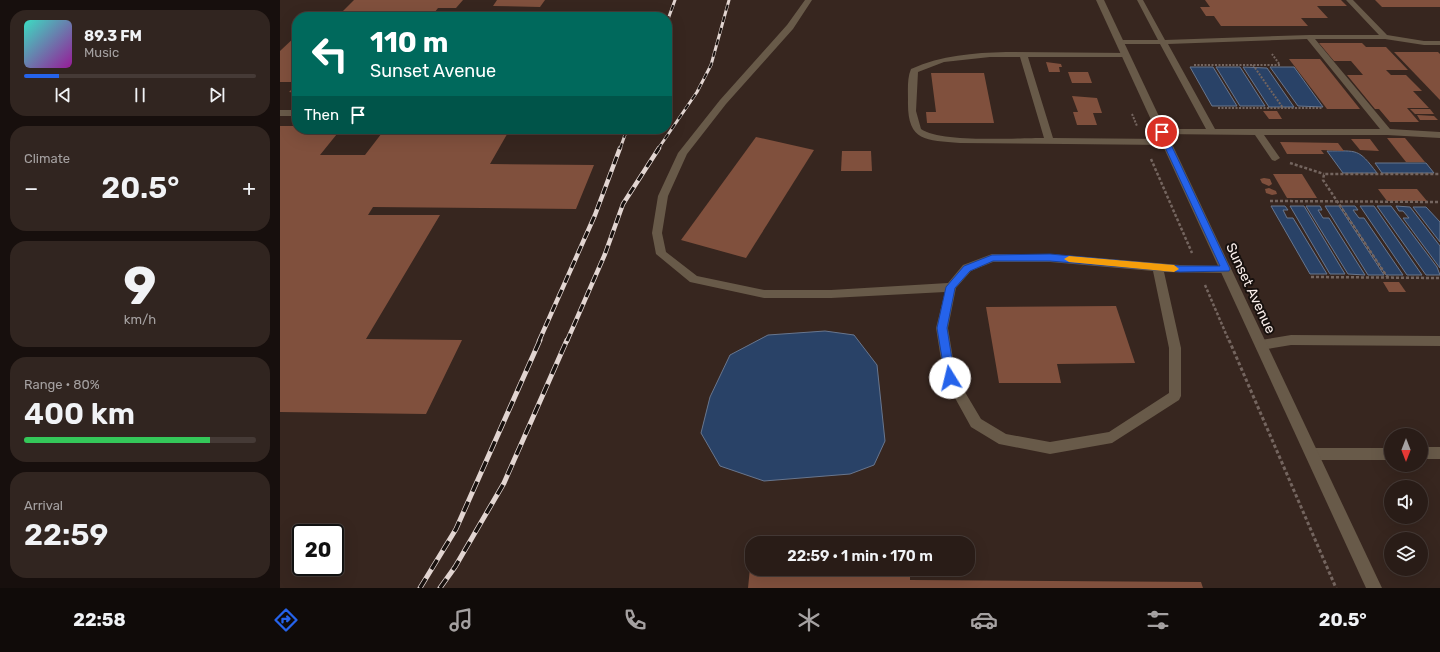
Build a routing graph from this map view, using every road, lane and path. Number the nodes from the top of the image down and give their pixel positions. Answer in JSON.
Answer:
{"nodes":[{"id":1,"x":810,"y":0,"type":"edge"},
{"id":2,"x":1100,"y":0,"type":"edge"},
{"id":3,"x":1140,"y":0,"type":"edge"},
{"id":4,"x":1349,"y":0,"type":"edge"},
{"id":5,"x":1308,"y":37,"type":"junction"},
{"id":6,"x":1384,"y":37,"type":"junction"},
{"id":7,"x":1261,"y":39,"type":"junction"},
{"id":8,"x":1120,"y":42,"type":"junction"},
{"id":9,"x":1163,"y":42,"type":"junction"},
{"id":10,"x":1440,"y":42,"type":"edge"},
{"id":11,"x":1023,"y":55,"type":"junction"},
{"id":12,"x":1126,"y":55,"type":"junction"},
{"id":13,"x":1190,"y":65,"type":"dead end"},
{"id":14,"x":1253,"y":65,"type":"junction"},
{"id":15,"x":1214,"y":108,"type":"dead end"},
{"id":16,"x":1283,"y":108,"type":"junction"},
{"id":17,"x":1322,"y":108,"type":"dead end"},
{"id":18,"x":1131,"y":112,"type":"dead end"},
{"id":19,"x":280,"y":113,"type":"edge"},
{"id":20,"x":292,"y":113,"type":"edge"},
{"id":21,"x":1212,"y":132,"type":"junction"},
{"id":22,"x":1258,"y":132,"type":"junction"},
{"id":23,"x":1388,"y":132,"type":"junction"},
{"id":24,"x":1440,"y":135,"type":"edge"},
{"id":25,"x":1164,"y":137,"type":"junction"},
{"id":26,"x":1050,"y":141,"type":"junction"},
{"id":27,"x":1143,"y":141,"type":"junction"},
{"id":28,"x":1275,"y":158,"type":"joint"},
{"id":29,"x":1324,"y":174,"type":"junction"},
{"id":30,"x":1440,"y":174,"type":"edge"},
{"id":31,"x":1270,"y":201,"type":"dead end"},
{"id":32,"x":1337,"y":202,"type":"junction"},
{"id":33,"x":1440,"y":202,"type":"edge"},
{"id":34,"x":1158,"y":267,"type":"junction"},
{"id":35,"x":1198,"y":269,"type":"junction"},
{"id":36,"x":1226,"y":269,"type":"junction"},
{"id":37,"x":1311,"y":277,"type":"dead end"},
{"id":38,"x":1388,"y":278,"type":"junction"},
{"id":39,"x":1440,"y":278,"type":"edge"},
{"id":40,"x":951,"y":287,"type":"junction"},
{"id":41,"x":1440,"y":341,"type":"edge"},
{"id":42,"x":1261,"y":345,"type":"junction"},
{"id":43,"x":1428,"y":453,"type":"edge"},
{"id":44,"x":1440,"y":453,"type":"edge"},
{"id":45,"x":1312,"y":454,"type":"junction"},
{"id":46,"x":1384,"y":454,"type":"edge"},
{"id":47,"x":1336,"y":588,"type":"edge"},
{"id":48,"x":1374,"y":588,"type":"edge"}],
"edges":[{"from":1,"to":40,"type":"lane"},
{"from":2,"to":8,"type":"street","name":"Sunset Avenue"},
{"from":3,"to":9,"type":"lane"},
{"from":4,"to":6,"type":"lane"},
{"from":5,"to":6,"type":"lane"},
{"from":5,"to":7,"type":"lane"},
{"from":5,"to":23,"type":"lane"},
{"from":6,"to":10,"type":"lane"},
{"from":7,"to":9,"type":"lane"},
{"from":7,"to":14,"type":"path"},
{"from":8,"to":9,"type":"lane"},
{"from":8,"to":12,"type":"street","name":"Sunset Avenue"},
{"from":9,"to":21,"type":"lane"},
{"from":11,"to":12,"type":"lane"},
{"from":11,"to":26,"type":"lane"},
{"from":11,"to":26,"type":"lane"},
{"from":12,"to":25,"type":"street","name":"Sunset Avenue"},
{"from":13,"to":14,"type":"path"},
{"from":14,"to":16,"type":"path"},
{"from":15,"to":16,"type":"path"},
{"from":16,"to":17,"type":"path"},
{"from":18,"to":27,"type":"path"},
{"from":19,"to":20,"type":"street"},
{"from":21,"to":22,"type":"lane"},
{"from":21,"to":25,"type":"lane"},
{"from":22,"to":23,"type":"lane"},
{"from":22,"to":28,"type":"lane"},
{"from":23,"to":24,"type":"lane"},
{"from":25,"to":27,"type":"lane"},
{"from":25,"to":36,"type":"street","name":"Sunset Avenue"},
{"from":26,"to":27,"type":"lane"},
{"from":27,"to":35,"type":"path"},
{"from":28,"to":29,"type":"path"},
{"from":29,"to":30,"type":"path"},
{"from":29,"to":32,"type":"path"},
{"from":31,"to":32,"type":"path"},
{"from":32,"to":33,"type":"path"},
{"from":32,"to":38,"type":"path"},
{"from":34,"to":35,"type":"lane"},
{"from":34,"to":40,"type":"lane"},
{"from":34,"to":40,"type":"lane"},
{"from":35,"to":36,"type":"lane"},
{"from":35,"to":47,"type":"path"},
{"from":36,"to":42,"type":"street","name":"Sunset Avenue"},
{"from":37,"to":38,"type":"path"},
{"from":38,"to":39,"type":"path"},
{"from":41,"to":42,"type":"lane"},
{"from":42,"to":45,"type":"street","name":"Sunset Avenue"},
{"from":43,"to":44,"type":"lane"},
{"from":45,"to":46,"type":"lane"},
{"from":45,"to":48,"type":"street","name":"Sunset Avenue"}]}
